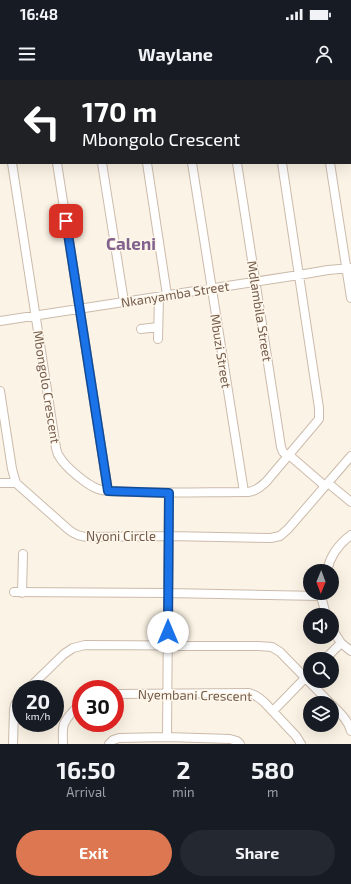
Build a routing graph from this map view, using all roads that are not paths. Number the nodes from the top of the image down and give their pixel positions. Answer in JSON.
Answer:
{"nodes":[{"id":1,"x":12,"y":164,"type":"edge"},
{"id":2,"x":57,"y":164,"type":"edge"},
{"id":3,"x":102,"y":164,"type":"edge"},
{"id":4,"x":147,"y":164,"type":"edge"},
{"id":5,"x":192,"y":164,"type":"edge"},
{"id":6,"x":237,"y":164,"type":"edge"},
{"id":7,"x":282,"y":164,"type":"edge"},
{"id":8,"x":330,"y":164,"type":"edge"},
{"id":9,"x":349,"y":268,"type":"edge"},
{"id":10,"x":299,"y":275,"type":"junction"},
{"id":11,"x":256,"y":281,"type":"junction"},
{"id":12,"x":211,"y":288,"type":"junction"},
{"id":13,"x":167,"y":295,"type":"junction"},
{"id":14,"x":159,"y":297,"type":"junction"},
{"id":15,"x":351,"y":298,"type":"edge"},
{"id":16,"x":124,"y":302,"type":"junction"},
{"id":17,"x":80,"y":309,"type":"junction"},
{"id":18,"x":36,"y":316,"type":"junction"},
{"id":19,"x":0,"y":321,"type":"edge"},
{"id":20,"x":158,"y":327,"type":"junction"},
{"id":21,"x":141,"y":329,"type":"dead end"},
{"id":22,"x":158,"y":339,"type":"dead end"},
{"id":23,"x":0,"y":390,"type":"edge"},
{"id":24,"x":287,"y":454,"type":"junction"},
{"id":25,"x":351,"y":456,"type":"edge"},
{"id":26,"x":0,"y":483,"type":"edge"},
{"id":27,"x":16,"y":483,"type":"junction"},
{"id":28,"x":327,"y":484,"type":"junction"},
{"id":29,"x":108,"y":491,"type":"junction"},
{"id":30,"x":244,"y":492,"type":"junction"},
{"id":31,"x":169,"y":493,"type":"junction"},
{"id":32,"x":351,"y":502,"type":"edge"},
{"id":33,"x":351,"y":534,"type":"edge"},
{"id":34,"x":168,"y":536,"type":"junction"},
{"id":35,"x":23,"y":554,"type":"dead end"},
{"id":36,"x":329,"y":564,"type":"edge"},
{"id":37,"x":168,"y":593,"type":"junction"},
{"id":38,"x":303,"y":594,"type":"edge"},
{"id":39,"x":339,"y":640,"type":"edge"},
{"id":40,"x":341,"y":643,"type":"junction"},
{"id":41,"x":168,"y":645,"type":"junction"},
{"id":42,"x":351,"y":651,"type":"edge"},
{"id":43,"x":332,"y":652,"type":"edge"},
{"id":44,"x":303,"y":671,"type":"edge"},
{"id":45,"x":37,"y":680,"type":"edge"},
{"id":46,"x":303,"y":680,"type":"edge"},
{"id":47,"x":318,"y":688,"type":"edge"},
{"id":48,"x":167,"y":693,"type":"junction"},
{"id":49,"x":124,"y":694,"type":"edge"},
{"id":50,"x":324,"y":696,"type":"edge"},
{"id":51,"x":273,"y":711,"type":"junction"},
{"id":52,"x":72,"y":713,"type":"edge"},
{"id":53,"x":339,"y":713,"type":"edge"},
{"id":54,"x":351,"y":731,"type":"edge"},
{"id":55,"x":13,"y":732,"type":"edge"},
{"id":56,"x":167,"y":737,"type":"junction"},
{"id":57,"x":13,"y":744,"type":"edge"},
{"id":58,"x":63,"y":744,"type":"edge"},
{"id":59,"x":109,"y":744,"type":"edge"},
{"id":60,"x":240,"y":744,"type":"edge"},
{"id":61,"x":301,"y":744,"type":"edge"}],
"edges":[{"from":1,"to":18,"type":"street","name":"Mbongolo Crescent"},
{"from":2,"to":17,"type":"street"},
{"from":3,"to":16,"type":"street"},
{"from":4,"to":13,"type":"street"},
{"from":5,"to":12,"type":"street","name":"Mbuzi Street"},
{"from":6,"to":11,"type":"street","name":"Mdlambila Street"},
{"from":7,"to":10,"type":"street","name":"Mbongolo Crescent"},
{"from":8,"to":9,"type":"street"},
{"from":9,"to":10,"type":"street","name":"Nkanyamba Street"},
{"from":9,"to":15,"type":"street"},
{"from":10,"to":11,"type":"street","name":"Nkanyamba Street"},
{"from":10,"to":24,"type":"street","name":"Mbongolo Crescent"},
{"from":11,"to":12,"type":"street","name":"Nkanyamba Street"},
{"from":11,"to":24,"type":"street","name":"Mdlambila Street"},
{"from":12,"to":13,"type":"street","name":"Nkanyamba Street"},
{"from":12,"to":30,"type":"street","name":"Mbuzi Street"},
{"from":13,"to":14,"type":"street","name":"Nkanyamba Street"},
{"from":14,"to":16,"type":"street","name":"Nkanyamba Street"},
{"from":14,"to":20,"type":"street"},
{"from":16,"to":17,"type":"street","name":"Nkanyamba Street"},
{"from":17,"to":18,"type":"street","name":"Nkanyamba Street"},
{"from":17,"to":29,"type":"street"},
{"from":18,"to":19,"type":"street","name":"Nkanyamba Street"},
{"from":18,"to":29,"type":"street","name":"Mbongolo Crescent"},
{"from":20,"to":21,"type":"street"},
{"from":20,"to":22,"type":"street"},
{"from":23,"to":27,"type":"street"},
{"from":24,"to":28,"type":"street"},
{"from":24,"to":30,"type":"street","name":"Mbongolo Crescent"},
{"from":25,"to":28,"type":"street","name":"Nyoni Circle"},
{"from":26,"to":27,"type":"street"},
{"from":27,"to":34,"type":"street","name":"Nyoni Circle"},
{"from":28,"to":32,"type":"street"},
{"from":28,"to":34,"type":"street","name":"Nyoni Circle"},
{"from":29,"to":31,"type":"street","name":"Mbongolo Crescent"},
{"from":30,"to":31,"type":"street","name":"Mbongolo Crescent"},
{"from":31,"to":34,"type":"street"},
{"from":33,"to":36,"type":"street"},
{"from":34,"to":37,"type":"street"},
{"from":35,"to":37,"type":"street"},
{"from":37,"to":38,"type":"street"},
{"from":37,"to":41,"type":"street"},
{"from":39,"to":40,"type":"street"},
{"from":40,"to":42,"type":"street"},
{"from":40,"to":43,"type":"street"},
{"from":41,"to":44,"type":"street"},
{"from":41,"to":45,"type":"street"},
{"from":41,"to":48,"type":"street"},
{"from":46,"to":51,"type":"street"},
{"from":47,"to":50,"type":"street"},
{"from":48,"to":49,"type":"street","name":"Nyembani Crescent"},
{"from":48,"to":51,"type":"street","name":"Nyembani Crescent"},
{"from":48,"to":56,"type":"street"},
{"from":51,"to":61,"type":"street","name":"Nyembani Crescent"},
{"from":52,"to":58,"type":"street"},
{"from":53,"to":54,"type":"street"},
{"from":55,"to":57,"type":"street"},
{"from":56,"to":59,"type":"street"},
{"from":56,"to":60,"type":"street"}]}
